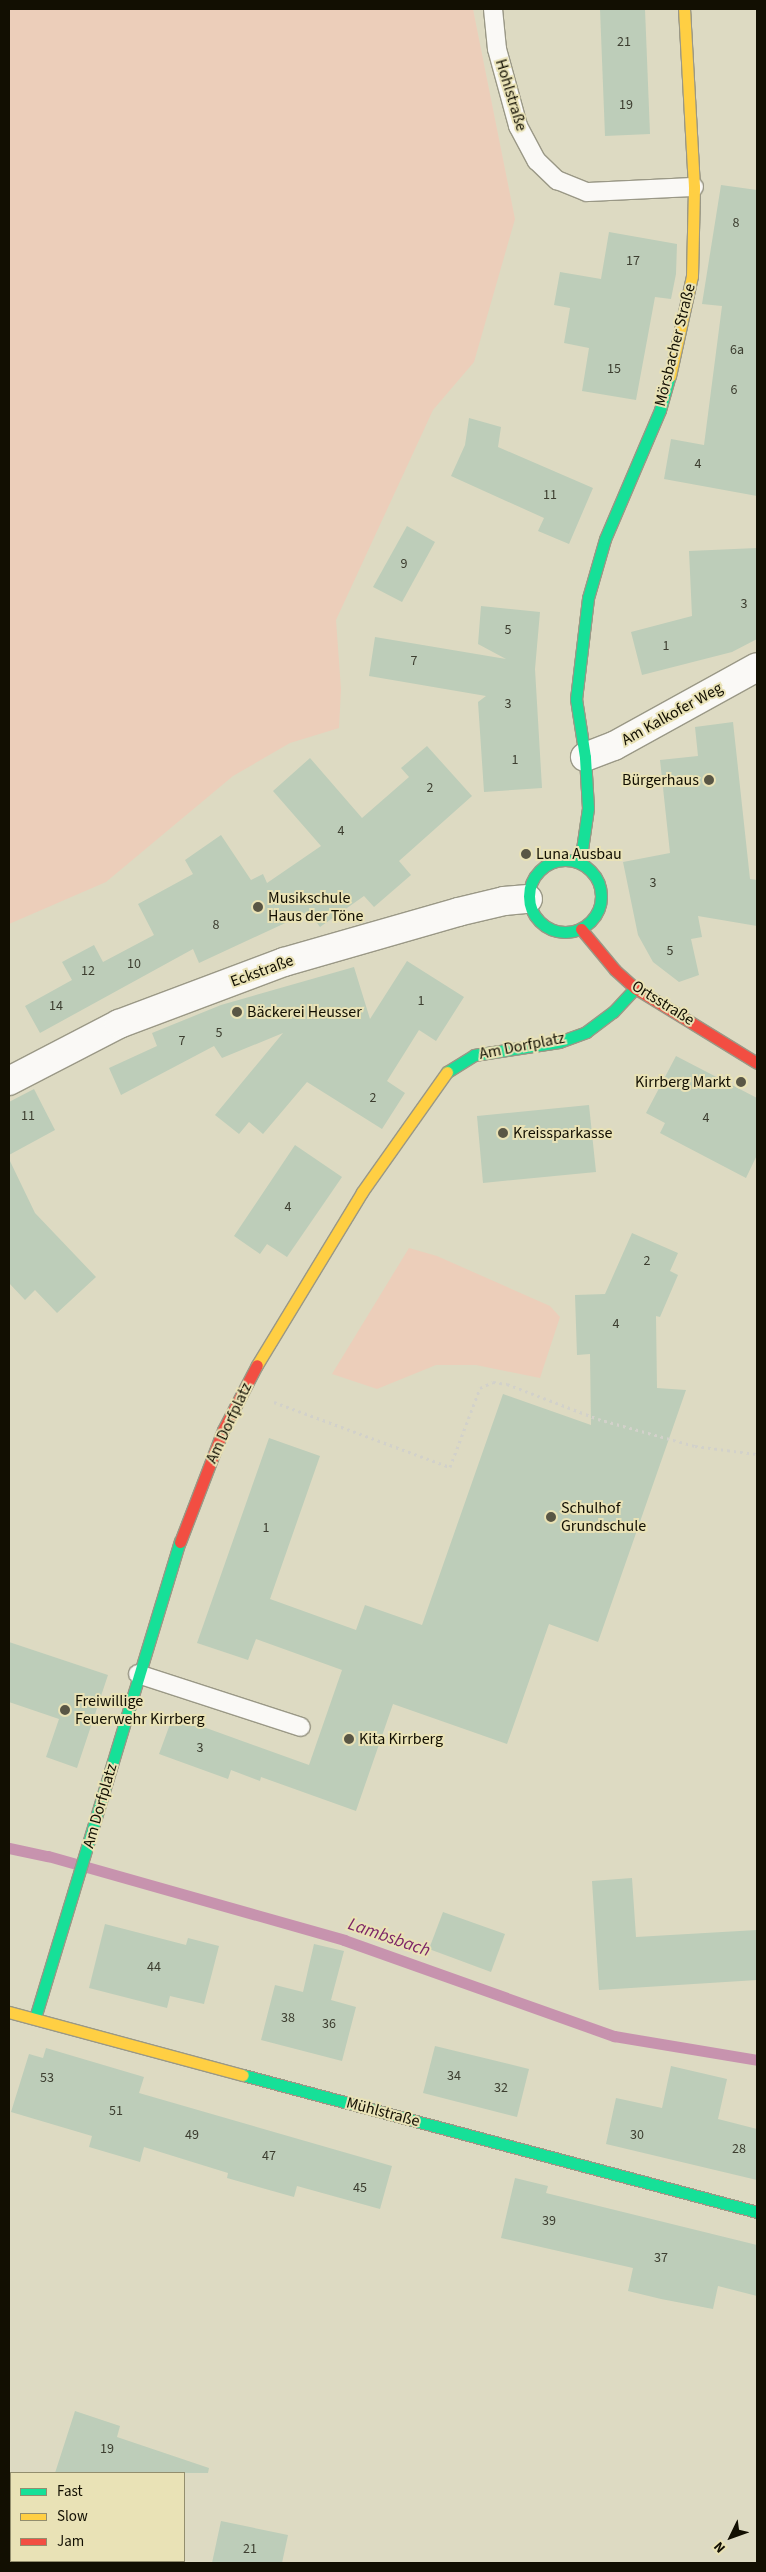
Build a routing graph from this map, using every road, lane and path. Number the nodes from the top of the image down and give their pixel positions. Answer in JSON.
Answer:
{"nodes":[{"id":1,"x":493,"y":9,"type":"edge"},
{"id":2,"x":684,"y":9,"type":"edge"},
{"id":3,"x":694,"y":187,"type":"junction"},
{"id":4,"x":757,"y":666,"type":"edge"},
{"id":5,"x":585,"y":757,"type":"junction"},
{"id":6,"x":580,"y":863,"type":"junction"},
{"id":7,"x":528,"y":899,"type":"junction"},
{"id":8,"x":581,"y":929,"type":"junction"},
{"id":9,"x":635,"y":988,"type":"junction"},
{"id":10,"x":757,"y":1063,"type":"edge"},
{"id":11,"x":9,"y":1080,"type":"edge"},
{"id":12,"x":243,"y":1390,"type":"junction"},
{"id":13,"x":757,"y":1454,"type":"edge"},
{"id":14,"x":138,"y":1674,"type":"junction"},
{"id":15,"x":300,"y":1727,"type":"dead end"},
{"id":16,"x":9,"y":2012,"type":"edge"},
{"id":17,"x":35,"y":2018,"type":"junction"},
{"id":18,"x":757,"y":2212,"type":"edge"}],
"edges":[{"from":1,"to":3,"type":"lane","name":"Hohlstraße"},
{"from":2,"to":3,"type":"street","name":"Mörsbacher Straße"},
{"from":3,"to":5,"type":"street","name":"Mörsbacher Straße"},
{"from":4,"to":5,"type":"street","name":"Am Kalkofer Weg"},
{"from":5,"to":6,"type":"street"},
{"from":6,"to":7,"type":"street"},
{"from":6,"to":8,"type":"street"},
{"from":7,"to":8,"type":"street"},
{"from":7,"to":11,"type":"street","name":"Eckstraße"},
{"from":8,"to":9,"type":"street","name":"Ortsstraße"},
{"from":9,"to":10,"type":"street","name":"Ortsstraße"},
{"from":9,"to":12,"type":"street","name":"Am Dorfplatz"},
{"from":12,"to":13,"type":"path"},
{"from":12,"to":14,"type":"street","name":"Am Dorfplatz"},
{"from":14,"to":15,"type":"lane"},
{"from":14,"to":17,"type":"street","name":"Am Dorfplatz"},
{"from":16,"to":17,"type":"street","name":"Mühlstraße"},
{"from":17,"to":18,"type":"street","name":"Mühlstraße"}]}
